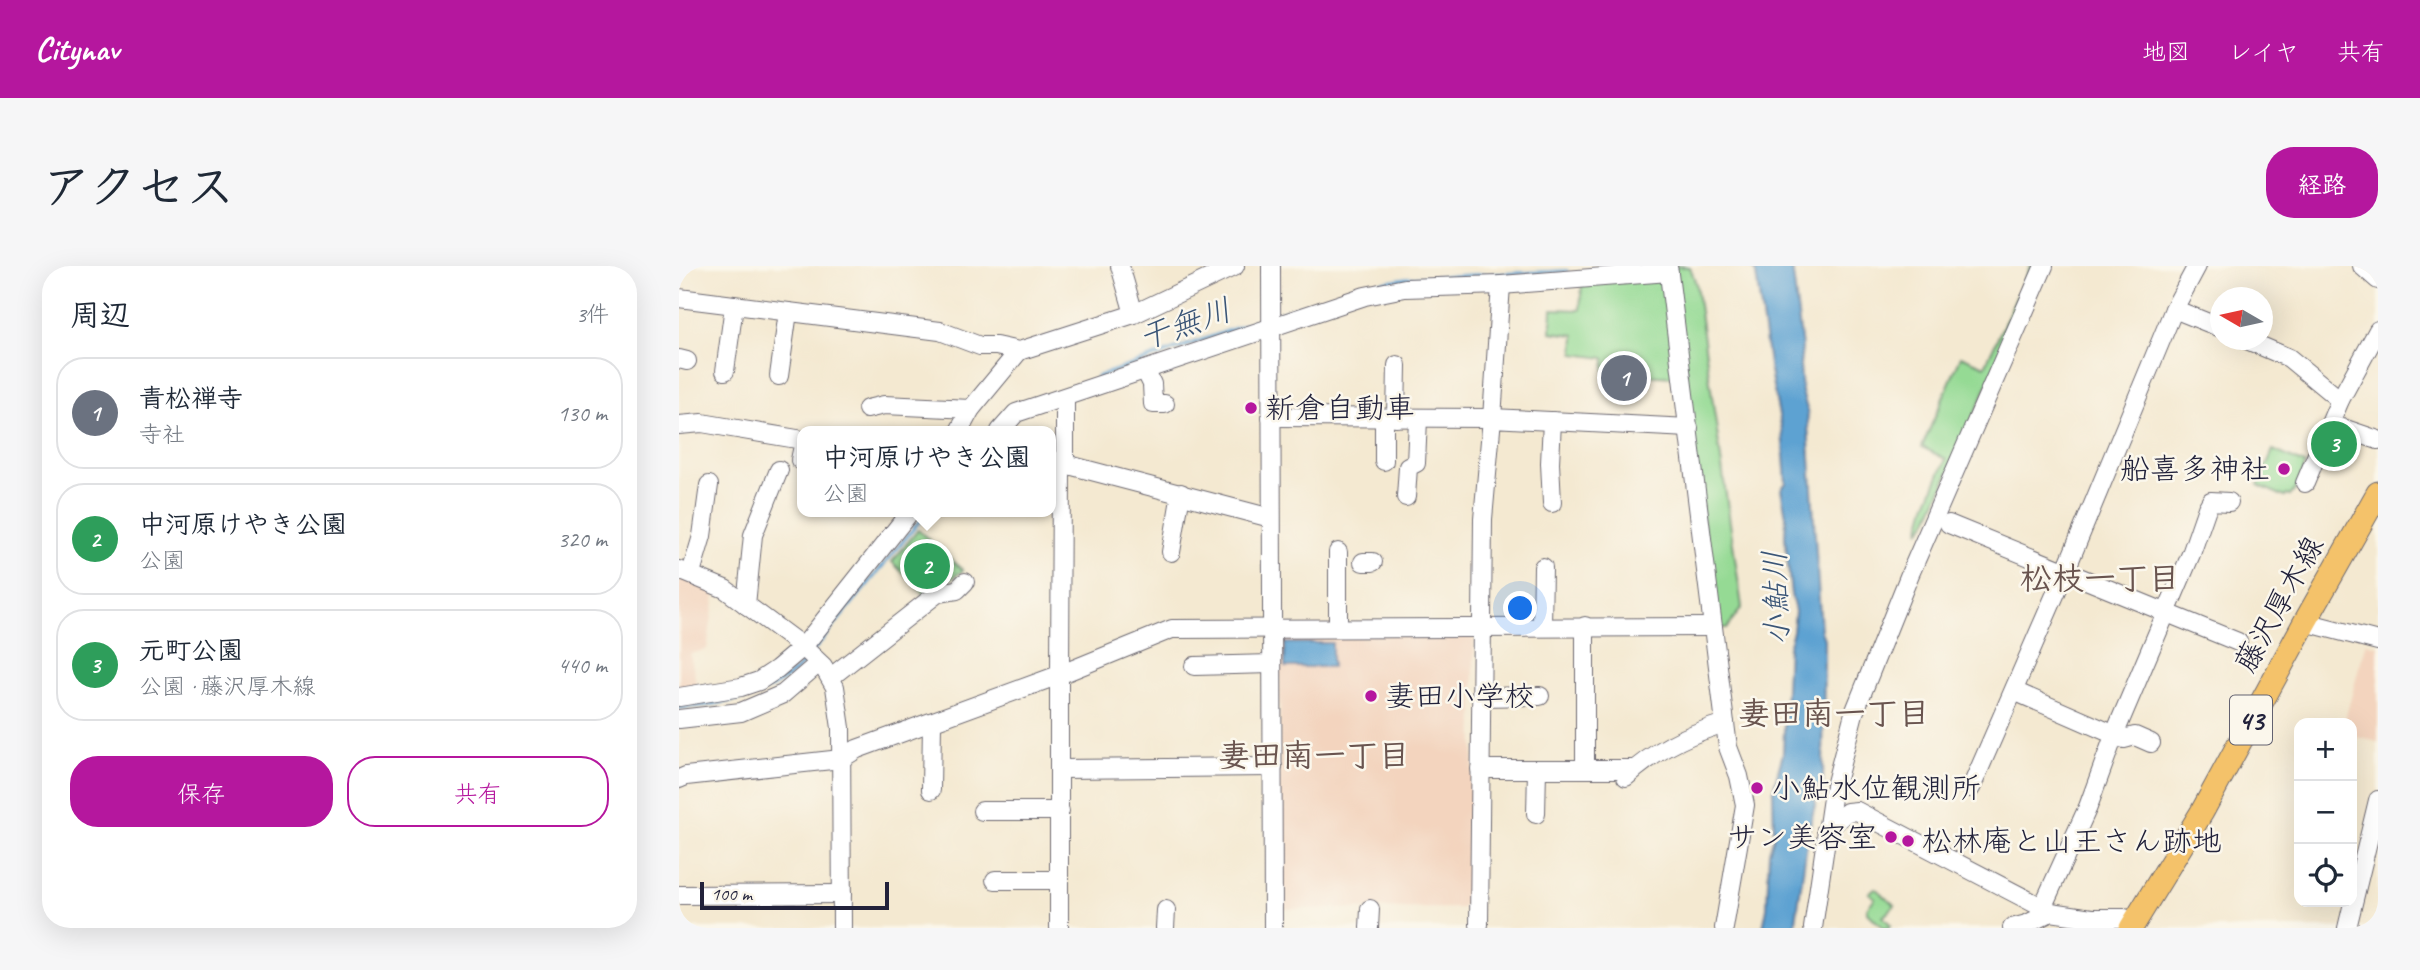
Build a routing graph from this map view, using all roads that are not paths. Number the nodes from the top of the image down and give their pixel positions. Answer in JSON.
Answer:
{"nodes":[{"id":1,"x":1120,"y":266,"type":"edge"},
{"id":2,"x":1235,"y":266,"type":"edge"},
{"id":3,"x":1271,"y":266,"type":"edge"},
{"id":4,"x":2044,"y":266,"type":"edge"},
{"id":5,"x":2197,"y":266,"type":"edge"},
{"id":6,"x":2362,"y":266,"type":"edge"},
{"id":7,"x":1669,"y":269,"type":"edge"},
{"id":8,"x":2378,"y":280,"type":"edge"},
{"id":9,"x":1501,"y":285,"type":"junction"},
{"id":10,"x":679,"y":298,"type":"edge"},
{"id":11,"x":734,"y":306,"type":"junction"},
{"id":12,"x":2174,"y":309,"type":"junction"},
{"id":13,"x":787,"y":312,"type":"junction"},
{"id":14,"x":1134,"y":314,"type":"junction"},
{"id":15,"x":1272,"y":319,"type":"junction"},
{"id":16,"x":2210,"y":324,"type":"edge"},
{"id":17,"x":2378,"y":330,"type":"edge"},
{"id":18,"x":2270,"y":350,"type":"edge"},
{"id":19,"x":1019,"y":351,"type":"junction"},
{"id":20,"x":1397,"y":365,"type":"dead end"},
{"id":21,"x":1145,"y":370,"type":"junction"},
{"id":22,"x":725,"y":371,"type":"dead end"},
{"id":23,"x":779,"y":376,"type":"dead end"},
{"id":24,"x":1065,"y":398,"type":"junction"},
{"id":25,"x":2340,"y":400,"type":"junction"},
{"id":26,"x":1153,"y":404,"type":"dead end"},
{"id":27,"x":867,"y":409,"type":"dead end"},
{"id":28,"x":971,"y":409,"type":"junction"},
{"id":29,"x":1271,"y":417,"type":"junction"},
{"id":30,"x":1390,"y":418,"type":"junction"},
{"id":31,"x":1492,"y":418,"type":"junction"},
{"id":32,"x":1418,"y":419,"type":"junction"},
{"id":33,"x":1552,"y":421,"type":"junction"},
{"id":34,"x":2331,"y":424,"type":"junction"},
{"id":35,"x":679,"y":425,"type":"edge"},
{"id":36,"x":962,"y":426,"type":"edge"},
{"id":37,"x":1004,"y":426,"type":"edge"},
{"id":38,"x":1689,"y":428,"type":"junction"},
{"id":39,"x":797,"y":440,"type":"edge"},
{"id":40,"x":2378,"y":440,"type":"edge"},
{"id":41,"x":1384,"y":461,"type":"dead end"},
{"id":42,"x":1065,"y":464,"type":"junction"},
{"id":43,"x":779,"y":470,"type":"dead end"},
{"id":44,"x":2305,"y":482,"type":"dead end"},
{"id":45,"x":709,"y":485,"type":"dead end"},
{"id":46,"x":1181,"y":493,"type":"junction"},
{"id":47,"x":2378,"y":493,"type":"edge"},
{"id":48,"x":1406,"y":496,"type":"dead end"},
{"id":49,"x":1555,"y":496,"type":"dead end"},
{"id":50,"x":2229,"y":502,"type":"dead end"},
{"id":51,"x":907,"y":517,"type":"edge"},
{"id":52,"x":1271,"y":518,"type":"junction"},
{"id":53,"x":1949,"y":524,"type":"dead end"},
{"id":54,"x":1171,"y":552,"type":"dead end"},
{"id":55,"x":1335,"y":561,"type":"dead end"},
{"id":56,"x":1543,"y":567,"type":"dead end"},
{"id":57,"x":685,"y":572,"type":"edge"},
{"id":58,"x":2065,"y":572,"type":"junction"},
{"id":59,"x":965,"y":582,"type":"dead end"},
{"id":60,"x":746,"y":604,"type":"junction"},
{"id":61,"x":2167,"y":613,"type":"junction"},
{"id":62,"x":2305,"y":621,"type":"junction"},
{"id":63,"x":1584,"y":626,"type":"junction"},
{"id":64,"x":1542,"y":627,"type":"junction"},
{"id":65,"x":1713,"y":627,"type":"junction"},
{"id":66,"x":1272,"y":628,"type":"junction"},
{"id":67,"x":1338,"y":628,"type":"junction"},
{"id":68,"x":1483,"y":628,"type":"junction"},
{"id":69,"x":2378,"y":641,"type":"edge"},
{"id":70,"x":2238,"y":642,"type":"dead end"},
{"id":71,"x":811,"y":655,"type":"junction"},
{"id":72,"x":1272,"y":664,"type":"junction"},
{"id":73,"x":1202,"y":669,"type":"dead end"},
{"id":74,"x":1059,"y":675,"type":"junction"},
{"id":75,"x":831,"y":677,"type":"junction"},
{"id":76,"x":2014,"y":691,"type":"junction"},
{"id":77,"x":1534,"y":693,"type":"dead end"},
{"id":78,"x":679,"y":697,"type":"edge"},
{"id":79,"x":1481,"y":697,"type":"junction"},
{"id":80,"x":679,"y":719,"type":"edge"},
{"id":81,"x":932,"y":722,"type":"junction"},
{"id":82,"x":1725,"y":723,"type":"junction"},
{"id":83,"x":2115,"y":733,"type":"junction"},
{"id":84,"x":2151,"y":743,"type":"dead end"},
{"id":85,"x":841,"y":759,"type":"junction"},
{"id":86,"x":1273,"y":767,"type":"junction"},
{"id":87,"x":1060,"y":769,"type":"junction"},
{"id":88,"x":1480,"y":769,"type":"junction"},
{"id":89,"x":1537,"y":769,"type":"junction"},
{"id":90,"x":1585,"y":769,"type":"junction"},
{"id":91,"x":679,"y":779,"type":"edge"},
{"id":92,"x":1971,"y":788,"type":"dead end"},
{"id":93,"x":931,"y":790,"type":"dead end"},
{"id":94,"x":2378,"y":800,"type":"edge"},
{"id":95,"x":1060,"y":811,"type":"junction"},
{"id":96,"x":1536,"y":814,"type":"dead end"},
{"id":97,"x":988,"y":815,"type":"dead end"},
{"id":98,"x":1826,"y":830,"type":"junction"},
{"id":99,"x":995,"y":880,"type":"dead end"},
{"id":100,"x":1059,"y":880,"type":"junction"},
{"id":101,"x":842,"y":894,"type":"junction"},
{"id":102,"x":679,"y":895,"type":"edge"},
{"id":103,"x":1370,"y":909,"type":"dead end"},
{"id":104,"x":2047,"y":909,"type":"junction"},
{"id":105,"x":2133,"y":925,"type":"edge"},
{"id":106,"x":1480,"y":927,"type":"edge"},
{"id":107,"x":842,"y":928,"type":"edge"},
{"id":108,"x":1059,"y":928,"type":"edge"},
{"id":109,"x":1273,"y":928,"type":"edge"},
{"id":110,"x":1369,"y":928,"type":"edge"},
{"id":111,"x":1724,"y":928,"type":"edge"},
{"id":112,"x":1813,"y":928,"type":"edge"},
{"id":113,"x":2012,"y":928,"type":"edge"},
{"id":114,"x":2347,"y":928,"type":"edge"}],
"edges":[{"from":1,"to":14,"type":"street"},
{"from":2,"to":14,"type":"street"},
{"from":3,"to":15,"type":"street"},
{"from":4,"to":98,"type":"street"},
{"from":5,"to":12,"type":"street"},
{"from":6,"to":8,"type":"street"},
{"from":7,"to":9,"type":"street"},
{"from":7,"to":38,"type":"street"},
{"from":9,"to":15,"type":"street"},
{"from":9,"to":31,"type":"street"},
{"from":10,"to":11,"type":"street"},
{"from":11,"to":13,"type":"street"},
{"from":11,"to":22,"type":"street"},
{"from":12,"to":16,"type":"street"},
{"from":12,"to":58,"type":"street"},
{"from":13,"to":19,"type":"street"},
{"from":13,"to":23,"type":"street"},
{"from":14,"to":19,"type":"street"},
{"from":15,"to":21,"type":"street"},
{"from":15,"to":29,"type":"street"},
{"from":17,"to":25,"type":"street"},
{"from":18,"to":25,"type":"street"},
{"from":19,"to":28,"type":"street"},
{"from":20,"to":30,"type":"street"},
{"from":21,"to":24,"type":"street"},
{"from":21,"to":26,"type":"street"},
{"from":24,"to":37,"type":"street"},
{"from":24,"to":42,"type":"street"},
{"from":25,"to":34,"type":"street"},
{"from":27,"to":28,"type":"street"},
{"from":28,"to":36,"type":"street"},
{"from":29,"to":30,"type":"street"},
{"from":29,"to":52,"type":"street"},
{"from":30,"to":32,"type":"street"},
{"from":30,"to":41,"type":"street"},
{"from":31,"to":32,"type":"street"},
{"from":31,"to":33,"type":"street"},
{"from":31,"to":68,"type":"street"},
{"from":32,"to":48,"type":"street"},
{"from":33,"to":38,"type":"street"},
{"from":33,"to":49,"type":"street"},
{"from":34,"to":40,"type":"street"},
{"from":34,"to":44,"type":"street"},
{"from":35,"to":39,"type":"street"},
{"from":38,"to":65,"type":"street"},
{"from":42,"to":46,"type":"street"},
{"from":42,"to":74,"type":"street"},
{"from":43,"to":60,"type":"street"},
{"from":45,"to":57,"type":"street"},
{"from":46,"to":52,"type":"street"},
{"from":46,"to":54,"type":"street"},
{"from":47,"to":62,"type":"main road","name":"藤沢厚木線","number":"43"},
{"from":50,"to":61,"type":"street"},
{"from":51,"to":71,"type":"street"},
{"from":52,"to":66,"type":"street"},
{"from":53,"to":58,"type":"street"},
{"from":55,"to":67,"type":"street"},
{"from":56,"to":64,"type":"street"},
{"from":57,"to":60,"type":"street"},
{"from":58,"to":61,"type":"street"},
{"from":58,"to":76,"type":"street"},
{"from":59,"to":75,"type":"street"},
{"from":60,"to":71,"type":"street"},
{"from":61,"to":70,"type":"street"},
{"from":61,"to":83,"type":"street"},
{"from":62,"to":69,"type":"street"},
{"from":62,"to":105,"type":"main road","name":"藤沢厚木線","number":"43"},
{"from":63,"to":64,"type":"street"},
{"from":63,"to":65,"type":"street"},
{"from":63,"to":90,"type":"street"},
{"from":64,"to":68,"type":"street"},
{"from":65,"to":82,"type":"street"},
{"from":66,"to":67,"type":"street"},
{"from":66,"to":72,"type":"street"},
{"from":66,"to":74,"type":"street"},
{"from":67,"to":68,"type":"street"},
{"from":68,"to":79,"type":"street"},
{"from":71,"to":75,"type":"street"},
{"from":71,"to":78,"type":"street"},
{"from":71,"to":80,"type":"street"},
{"from":72,"to":73,"type":"street"},
{"from":72,"to":86,"type":"street"},
{"from":74,"to":81,"type":"street"},
{"from":74,"to":87,"type":"street"},
{"from":75,"to":85,"type":"street"},
{"from":76,"to":83,"type":"street"},
{"from":76,"to":92,"type":"street"},
{"from":77,"to":79,"type":"street"},
{"from":79,"to":88,"type":"street"},
{"from":81,"to":85,"type":"street"},
{"from":81,"to":93,"type":"street"},
{"from":82,"to":90,"type":"street"},
{"from":82,"to":111,"type":"street"},
{"from":83,"to":84,"type":"street"},
{"from":83,"to":104,"type":"street"},
{"from":85,"to":91,"type":"street"},
{"from":85,"to":101,"type":"street"},
{"from":86,"to":87,"type":"street"},
{"from":86,"to":109,"type":"street"},
{"from":87,"to":95,"type":"street"},
{"from":88,"to":89,"type":"street"},
{"from":88,"to":106,"type":"street"},
{"from":89,"to":90,"type":"street"},
{"from":89,"to":96,"type":"street"},
{"from":94,"to":114,"type":"street"},
{"from":95,"to":97,"type":"street"},
{"from":95,"to":100,"type":"street"},
{"from":98,"to":104,"type":"street"},
{"from":98,"to":112,"type":"street"},
{"from":99,"to":100,"type":"street"},
{"from":100,"to":108,"type":"street"},
{"from":101,"to":102,"type":"street"},
{"from":101,"to":107,"type":"street"},
{"from":103,"to":110,"type":"street"},
{"from":104,"to":105,"type":"street"},
{"from":104,"to":113,"type":"street"}]}
